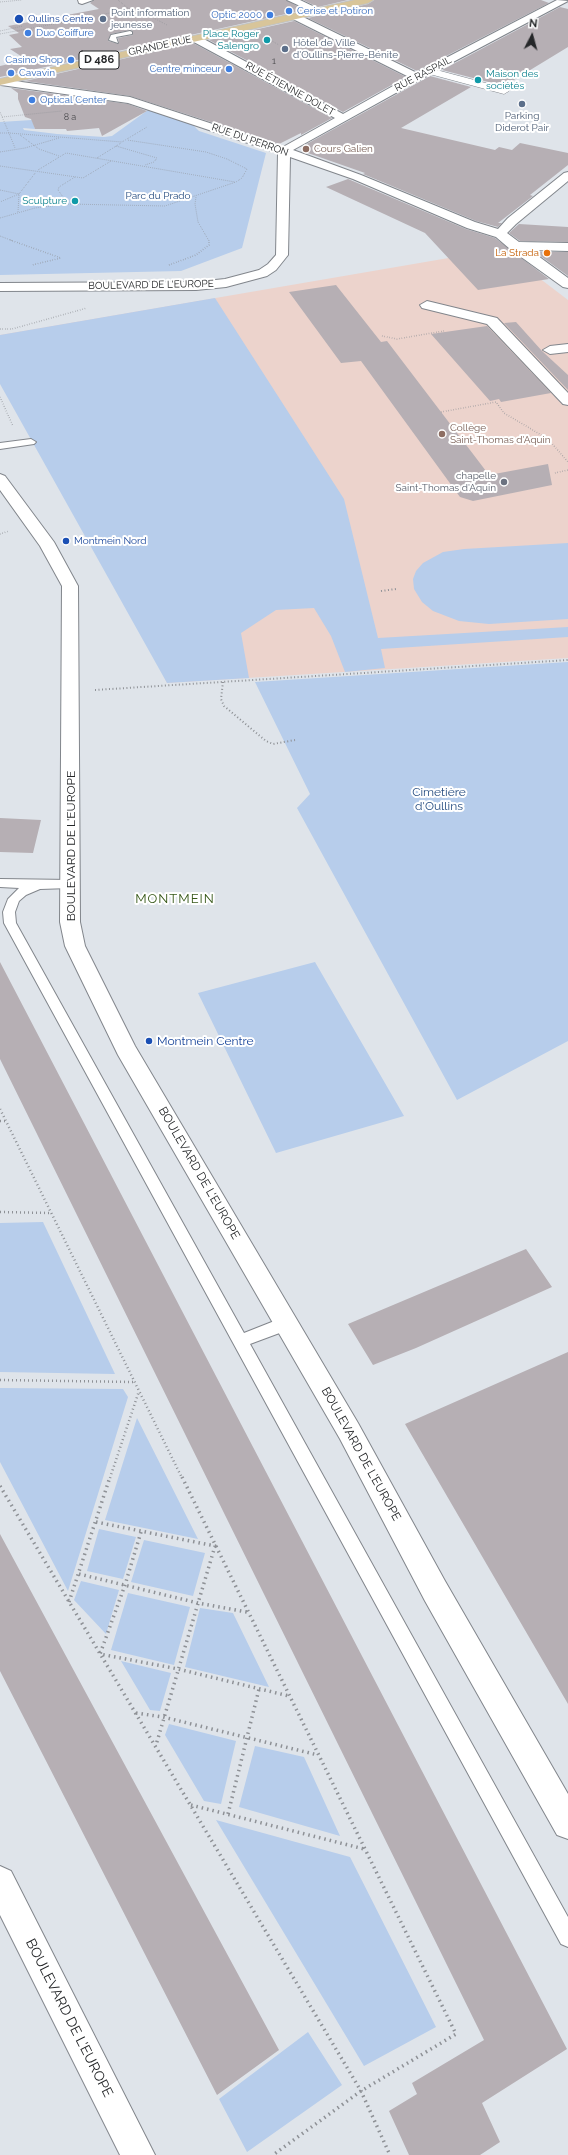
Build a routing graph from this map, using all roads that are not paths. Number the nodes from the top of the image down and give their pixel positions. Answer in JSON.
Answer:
{"nodes":[{"id":1,"x":292,"y":0,"type":"edge"},
{"id":2,"x":368,"y":0,"type":"edge"},
{"id":3,"x":543,"y":1,"type":"edge"},
{"id":4,"x":560,"y":2,"type":"edge"},
{"id":5,"x":568,"y":6,"type":"edge"},
{"id":6,"x":318,"y":11,"type":"junction"},
{"id":7,"x":294,"y":16,"type":"junction"},
{"id":8,"x":130,"y":33,"type":"dead end"},
{"id":9,"x":196,"y":39,"type":"junction"},
{"id":10,"x":116,"y":42,"type":"dead end"},
{"id":11,"x":429,"y":71,"type":"junction"},
{"id":12,"x":417,"y":77,"type":"junction"},
{"id":13,"x":1,"y":82,"type":"edge"},
{"id":14,"x":504,"y":91,"type":"dead end"},
{"id":15,"x":342,"y":118,"type":"junction"},
{"id":16,"x":284,"y":151,"type":"junction"},
{"id":17,"x":314,"y":162,"type":"junction"},
{"id":18,"x":284,"y":172,"type":"junction"},
{"id":19,"x":568,"y":175,"type":"edge"},
{"id":20,"x":500,"y":234,"type":"junction"},
{"id":21,"x":514,"y":246,"type":"junction"},
{"id":22,"x":568,"y":247,"type":"edge"},
{"id":23,"x":568,"y":284,"type":"edge"},
{"id":24,"x":0,"y":287,"type":"edge"},
{"id":25,"x":427,"y":305,"type":"dead end"},
{"id":26,"x":568,"y":348,"type":"edge"},
{"id":27,"x":526,"y":356,"type":"junction"},
{"id":28,"x":568,"y":401,"type":"edge"},
{"id":29,"x":27,"y":443,"type":"road end"},
{"id":30,"x":0,"y":446,"type":"edge"},
{"id":31,"x":0,"y":479,"type":"edge"},
{"id":32,"x":0,"y":884,"type":"edge"},
{"id":33,"x":70,"y":884,"type":"junction"},
{"id":34,"x":38,"y":885,"type":"junction"},
{"id":35,"x":287,"y":1323,"type":"junction"},
{"id":36,"x":240,"y":1341,"type":"junction"},
{"id":37,"x":568,"y":1824,"type":"edge"},
{"id":38,"x":0,"y":1882,"type":"edge"},
{"id":39,"x":568,"y":1937,"type":"edge"},
{"id":40,"x":138,"y":2155,"type":"edge"}],
"edges":[{"from":1,"to":6,"type":"street"},
{"from":2,"to":6,"type":"main road","name":"GRANDE RUE","number":"D 486"},
{"from":3,"to":4,"type":"street"},
{"from":4,"to":5,"type":"street"},
{"from":4,"to":11,"type":"street","name":"RUE RASPAIL"},
{"from":6,"to":7,"type":"main road","name":"GRANDE RUE","number":"D 486"},
{"from":7,"to":9,"type":"main road","name":"GRANDE RUE","number":"D 486"},
{"from":7,"to":12,"type":"street"},
{"from":8,"to":10,"type":"lane"},
{"from":9,"to":13,"type":"main road","name":"GRANDE RUE","number":"D 486"},
{"from":9,"to":15,"type":"street","name":"RUE ÉTIENNE DOLET"},
{"from":11,"to":12,"type":"street","name":"RUE RASPAIL"},
{"from":11,"to":14,"type":"street"},
{"from":12,"to":15,"type":"street","name":"RUE RASPAIL"},
{"from":13,"to":16,"type":"street","name":"RUE DU PERRON"},
{"from":15,"to":16,"type":"street","name":"RUE RASPAIL"},
{"from":16,"to":17,"type":"street","name":"RUE DU PERRON"},
{"from":16,"to":18,"type":"street","name":"BOULEVARD DE L'EUROPE"},
{"from":17,"to":18,"type":"street"},
{"from":17,"to":20,"type":"street","name":"RUE DU PERRON"},
{"from":18,"to":24,"type":"street","name":"BOULEVARD DE L'EUROPE"},
{"from":19,"to":20,"type":"street"},
{"from":20,"to":21,"type":"street","name":"RUE DU PERRON"},
{"from":21,"to":22,"type":"street"},
{"from":21,"to":23,"type":"street","name":"RUE DU PERRON"},
{"from":25,"to":27,"type":"street"},
{"from":26,"to":27,"type":"street"},
{"from":27,"to":28,"type":"street"},
{"from":29,"to":30,"type":"lane"},
{"from":31,"to":33,"type":"street","name":"BOULEVARD DE L'EUROPE"},
{"from":32,"to":34,"type":"lane"},
{"from":33,"to":34,"type":"lane"},
{"from":33,"to":35,"type":"street","name":"BOULEVARD DE L'EUROPE"},
{"from":34,"to":36,"type":"lane"},
{"from":35,"to":36,"type":"lane"},
{"from":35,"to":37,"type":"street","name":"BOULEVARD DE L'EUROPE"},
{"from":36,"to":39,"type":"lane"},
{"from":38,"to":40,"type":"street","name":"BOULEVARD DE L'EUROPE"}]}
